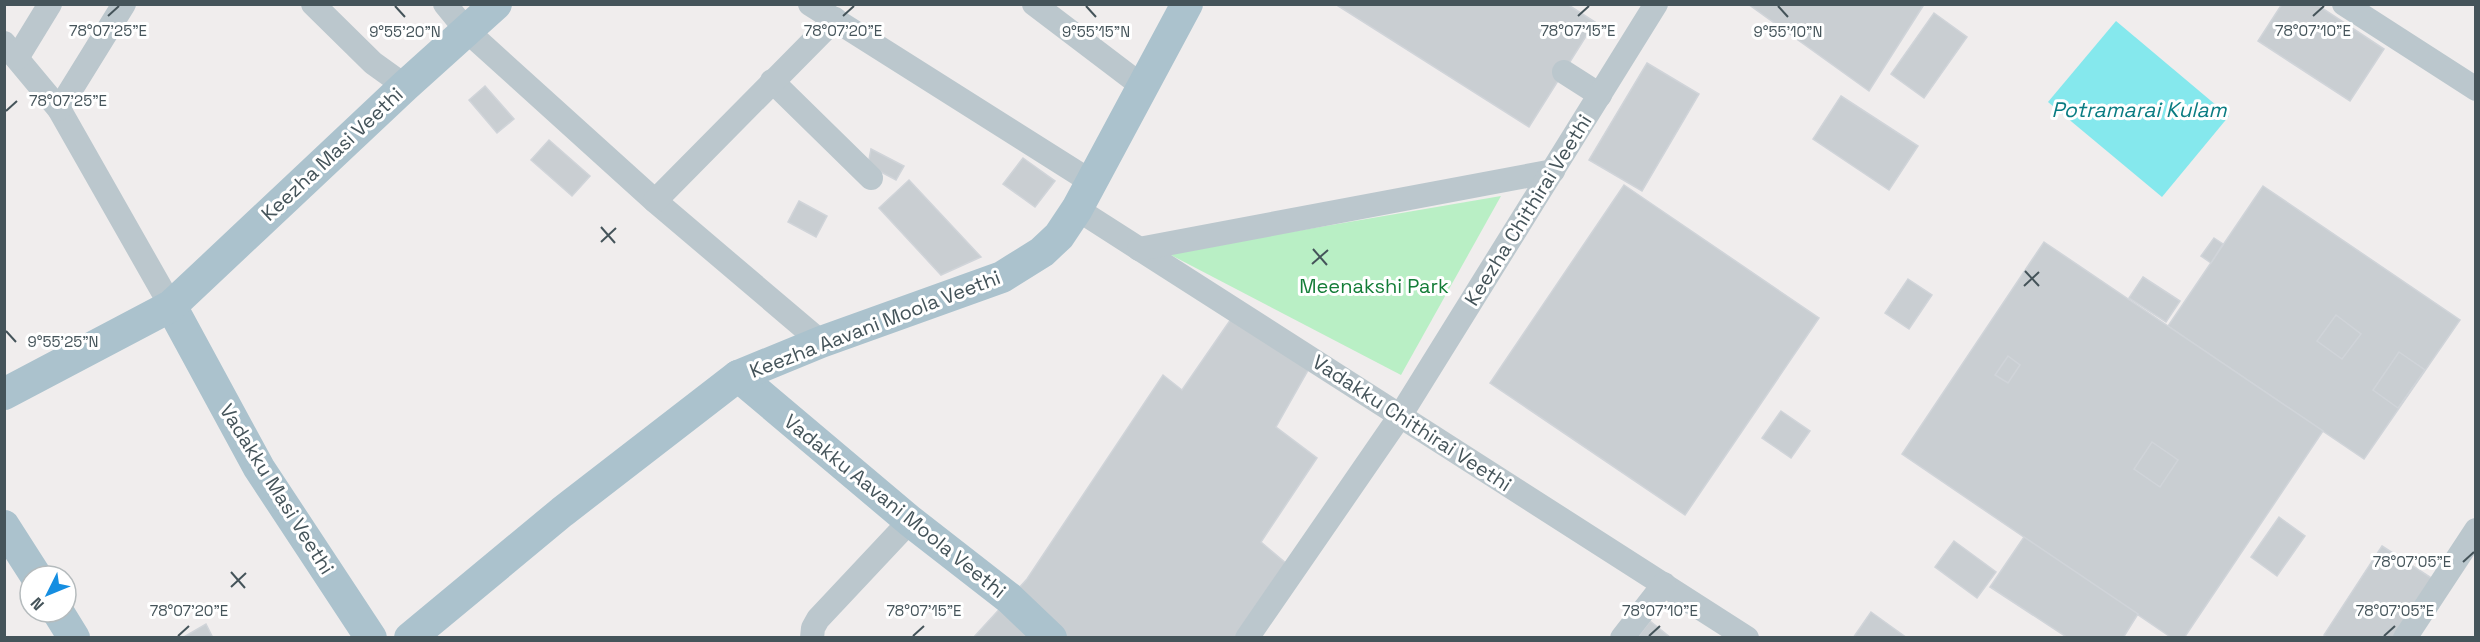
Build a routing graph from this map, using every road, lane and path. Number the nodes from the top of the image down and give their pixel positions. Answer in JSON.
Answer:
{"nodes":[{"id":1,"x":50,"y":4,"type":"edge"},
{"id":2,"x":124,"y":4,"type":"edge"},
{"id":3,"x":313,"y":4,"type":"edge"},
{"id":4,"x":445,"y":4,"type":"edge"},
{"id":5,"x":496,"y":4,"type":"edge"},
{"id":6,"x":810,"y":4,"type":"edge"},
{"id":7,"x":1034,"y":4,"type":"edge"},
{"id":8,"x":1187,"y":4,"type":"edge"},
{"id":9,"x":1656,"y":4,"type":"edge"},
{"id":10,"x":2351,"y":6,"type":"edge"},
{"id":11,"x":835,"y":19,"type":"junction"},
{"id":12,"x":467,"y":31,"type":"junction"},
{"id":13,"x":11,"y":51,"type":"edge"},
{"id":14,"x":1564,"y":72,"type":"dead end"},
{"id":15,"x":772,"y":81,"type":"junction"},
{"id":16,"x":405,"y":86,"type":"junction"},
{"id":17,"x":1142,"y":86,"type":"junction"},
{"id":18,"x":2475,"y":89,"type":"edge"},
{"id":19,"x":1600,"y":95,"type":"junction"},
{"id":20,"x":58,"y":109,"type":"junction"},
{"id":21,"x":1553,"y":171,"type":"junction"},
{"id":22,"x":871,"y":178,"type":"dead end"},
{"id":23,"x":1090,"y":181,"type":"junction"},
{"id":24,"x":655,"y":201,"type":"junction"},
{"id":25,"x":1077,"y":209,"type":"junction"},
{"id":26,"x":1139,"y":249,"type":"junction"},
{"id":27,"x":171,"y":306,"type":"junction"},
{"id":28,"x":821,"y":342,"type":"junction"},
{"id":29,"x":738,"y":376,"type":"junction"},
{"id":30,"x":4,"y":394,"type":"edge"},
{"id":31,"x":1400,"y":416,"type":"junction"},
{"id":32,"x":910,"y":521,"type":"junction"},
{"id":33,"x":4,"y":526,"type":"edge"},
{"id":34,"x":2475,"y":530,"type":"edge"},
{"id":35,"x":28,"y":564,"type":"edge"},
{"id":36,"x":1664,"y":584,"type":"junction"},
{"id":37,"x":65,"y":624,"type":"edge"},
{"id":38,"x":2406,"y":637,"type":"edge"},
{"id":39,"x":74,"y":638,"type":"edge"},
{"id":40,"x":371,"y":638,"type":"edge"},
{"id":41,"x":410,"y":638,"type":"edge"},
{"id":42,"x":812,"y":638,"type":"edge"},
{"id":43,"x":1051,"y":638,"type":"edge"},
{"id":44,"x":1247,"y":638,"type":"edge"},
{"id":45,"x":1622,"y":638,"type":"edge"},
{"id":46,"x":1747,"y":638,"type":"edge"}],
"edges":[{"from":1,"to":13,"type":"street"},
{"from":2,"to":20,"type":"street"},
{"from":3,"to":16,"type":"street"},
{"from":4,"to":12,"type":"street"},
{"from":5,"to":12,"type":"main road","name":"Keezha Masi Veethi"},
{"from":6,"to":11,"type":"street"},
{"from":7,"to":17,"type":"street"},
{"from":8,"to":17,"type":"main road","name":"Keezha Aavani Moola Veethi"},
{"from":9,"to":19,"type":"street","name":"Keezha Chithirai Veethi"},
{"from":10,"to":18,"type":"street"},
{"from":11,"to":15,"type":"street"},
{"from":11,"to":23,"type":"street"},
{"from":12,"to":16,"type":"main road","name":"Keezha Masi Veethi"},
{"from":12,"to":24,"type":"street"},
{"from":13,"to":20,"type":"street"},
{"from":14,"to":19,"type":"street"},
{"from":15,"to":22,"type":"street"},
{"from":15,"to":24,"type":"street"},
{"from":16,"to":27,"type":"main road","name":"Keezha Masi Veethi"},
{"from":17,"to":23,"type":"main road","name":"Keezha Aavani Moola Veethi"},
{"from":19,"to":21,"type":"street","name":"Keezha Chithirai Veethi"},
{"from":20,"to":27,"type":"street"},
{"from":21,"to":26,"type":"street"},
{"from":21,"to":31,"type":"street","name":"Keezha Chithirai Veethi"},
{"from":23,"to":25,"type":"main road","name":"Keezha Aavani Moola Veethi"},
{"from":24,"to":28,"type":"street"},
{"from":25,"to":26,"type":"street","name":"Vadakku Chithirai Veethi"},
{"from":25,"to":28,"type":"main road","name":"Keezha Aavani Moola Veethi"},
{"from":26,"to":31,"type":"street","name":"Vadakku Chithirai Veethi"},
{"from":27,"to":30,"type":"main road","name":"Keezha Masi Veethi"},
{"from":27,"to":40,"type":"main road","name":"Vadakku Masi Veethi"},
{"from":28,"to":29,"type":"main road","name":"Keezha Aavani Moola Veethi"},
{"from":29,"to":32,"type":"main road","name":"Vadakku Aavani Moola Veethi"},
{"from":29,"to":41,"type":"main road","name":"Keezha Aavani Moola Veethi"},
{"from":31,"to":36,"type":"street","name":"Vadakku Chithirai Veethi"},
{"from":31,"to":44,"type":"street","name":"Keezha Chithirai Veethi"},
{"from":32,"to":42,"type":"street"},
{"from":32,"to":43,"type":"main road","name":"Vadakku Aavani Moola Veethi"},
{"from":33,"to":35,"type":"main road"},
{"from":34,"to":38,"type":"street"},
{"from":36,"to":45,"type":"street"},
{"from":36,"to":46,"type":"street","name":"Vadakku Chithirai Veethi"},
{"from":37,"to":39,"type":"main road"}]}
